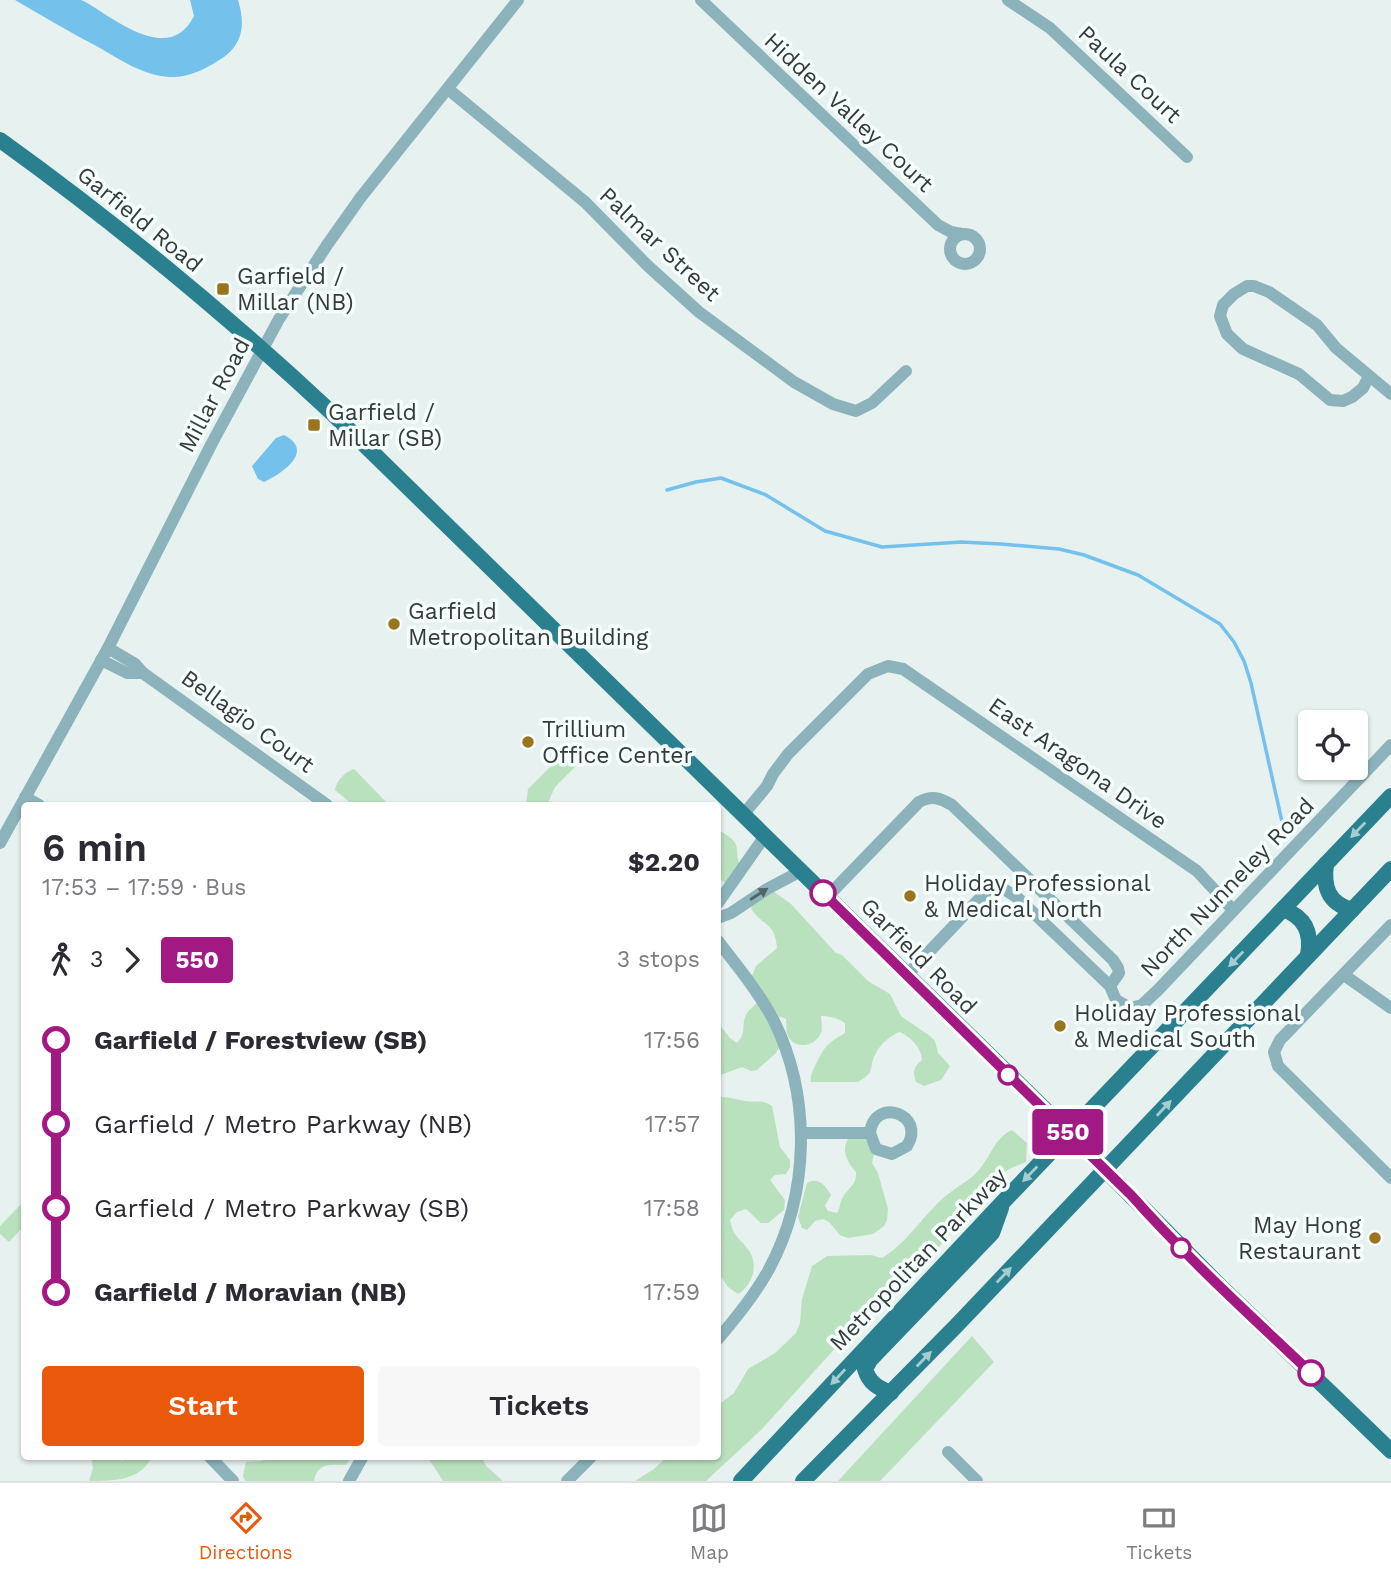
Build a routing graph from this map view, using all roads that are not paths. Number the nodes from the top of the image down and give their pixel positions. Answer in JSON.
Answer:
{"nodes":[{"id":1,"x":518,"y":0,"type":"edge"},
{"id":2,"x":701,"y":0,"type":"edge"},
{"id":3,"x":1008,"y":0,"type":"edge"},
{"id":4,"x":448,"y":89,"type":"junction"},
{"id":5,"x":0,"y":140,"type":"edge"},
{"id":6,"x":1187,"y":157,"type":"dead end"},
{"id":7,"x":938,"y":225,"type":"junction"},
{"id":8,"x":962,"y":234,"type":"junction"},
{"id":9,"x":950,"y":248,"type":"junction"},
{"id":10,"x":262,"y":347,"type":"junction"},
{"id":11,"x":906,"y":370,"type":"dead end"},
{"id":12,"x":1369,"y":376,"type":"junction"},
{"id":13,"x":1391,"y":394,"type":"edge"},
{"id":14,"x":108,"y":648,"type":"junction"},
{"id":15,"x":100,"y":660,"type":"junction"},
{"id":16,"x":143,"y":673,"type":"junction"},
{"id":17,"x":1391,"y":745,"type":"edge"},
{"id":18,"x":1391,"y":796,"type":"edge"},
{"id":19,"x":25,"y":797,"type":"junction"},
{"id":20,"x":24,"y":802,"type":"edge"},
{"id":21,"x":34,"y":802,"type":"edge"},
{"id":22,"x":323,"y":802,"type":"edge"},
{"id":23,"x":21,"y":814,"type":"edge"},
{"id":24,"x":743,"y":815,"type":"junction"},
{"id":25,"x":765,"y":836,"type":"junction"},
{"id":26,"x":0,"y":843,"type":"edge"},
{"id":27,"x":1326,"y":864,"type":"junction"},
{"id":28,"x":1391,"y":869,"type":"edge"},
{"id":29,"x":801,"y":871,"type":"junction"},
{"id":30,"x":827,"y":897,"type":"junction"},
{"id":31,"x":721,"y":899,"type":"edge"},
{"id":32,"x":1283,"y":909,"type":"junction"},
{"id":33,"x":1233,"y":910,"type":"junction"},
{"id":34,"x":1352,"y":910,"type":"junction"},
{"id":35,"x":721,"y":917,"type":"edge"},
{"id":36,"x":1391,"y":925,"type":"edge"},
{"id":37,"x":721,"y":945,"type":"edge"},
{"id":38,"x":1308,"y":955,"type":"junction"},
{"id":39,"x":1343,"y":975,"type":"junction"},
{"id":40,"x":906,"y":976,"type":"junction"},
{"id":41,"x":1110,"y":986,"type":"junction"},
{"id":42,"x":1391,"y":1008,"type":"edge"},
{"id":43,"x":802,"y":1133,"type":"junction"},
{"id":44,"x":870,"y":1133,"type":"dead end"},
{"id":45,"x":1069,"y":1134,"type":"junction"},
{"id":46,"x":1105,"y":1169,"type":"junction"},
{"id":47,"x":1391,"y":1178,"type":"edge"},
{"id":48,"x":1002,"y":1203,"type":"junction"},
{"id":49,"x":721,"y":1335,"type":"edge"},
{"id":50,"x":891,"y":1393,"type":"junction"},
{"id":51,"x":1391,"y":1451,"type":"edge"},
{"id":52,"x":948,"y":1452,"type":"dead end"},
{"id":53,"x":213,"y":1460,"type":"edge"},
{"id":54,"x":361,"y":1460,"type":"edge"},
{"id":55,"x":588,"y":1460,"type":"edge"},
{"id":56,"x":233,"y":1481,"type":"edge"},
{"id":57,"x":349,"y":1481,"type":"edge"},
{"id":58,"x":567,"y":1481,"type":"edge"},
{"id":59,"x":741,"y":1481,"type":"edge"},
{"id":60,"x":803,"y":1481,"type":"edge"},
{"id":61,"x":977,"y":1481,"type":"edge"}],
"edges":[{"from":1,"to":4,"type":"street","name":"Millar Road"},
{"from":2,"to":7,"type":"street","name":"Hidden Valley Court"},
{"from":3,"to":6,"type":"street","name":"Paula Court"},
{"from":4,"to":10,"type":"street","name":"Millar Road"},
{"from":4,"to":11,"type":"street","name":"Palmar Street"},
{"from":5,"to":10,"type":"main road","name":"Garfield Road"},
{"from":7,"to":8,"type":"street","name":"Hidden Valley Court"},
{"from":7,"to":9,"type":"street","name":"Hidden Valley Court"},
{"from":8,"to":9,"type":"street"},
{"from":8,"to":9,"type":"street"},
{"from":10,"to":14,"type":"street","name":"Millar Road"},
{"from":10,"to":24,"type":"main road","name":"Garfield Road"},
{"from":12,"to":12,"type":"street"},
{"from":12,"to":13,"type":"street"},
{"from":14,"to":15,"type":"street","name":"Millar Road"},
{"from":14,"to":16,"type":"street","name":"Bellagio Court"},
{"from":15,"to":16,"type":"street","name":"Bellagio Court"},
{"from":15,"to":19,"type":"street","name":"Millar Road"},
{"from":16,"to":22,"type":"street","name":"Bellagio Court"},
{"from":17,"to":33,"type":"street","name":"North Nunneley Road"},
{"from":18,"to":27,"type":"main road","name":"Metropolitan Parkway","one_way":true},
{"from":19,"to":20,"type":"street","name":"Millar Road"},
{"from":19,"to":21,"type":"street"},
{"from":23,"to":26,"type":"street","name":"Millar Road"},
{"from":24,"to":25,"type":"main road","name":"Garfield Road"},
{"from":24,"to":33,"type":"street","name":"East Aragona Drive"},
{"from":25,"to":29,"type":"main road","name":"Garfield Road"},
{"from":25,"to":31,"type":"street"},
{"from":27,"to":32,"type":"main road","name":"Metropolitan Parkway"},
{"from":27,"to":34,"type":"main road"},
{"from":28,"to":34,"type":"main road"},
{"from":29,"to":30,"type":"main road","name":"Garfield Road"},
{"from":35,"to":29,"type":"street","one_way":true},
{"from":30,"to":40,"type":"main road","name":"Garfield Road"},
{"from":30,"to":41,"type":"street"},
{"from":32,"to":38,"type":"main road"},
{"from":32,"to":45,"type":"main road","name":"Metropolitan Parkway","one_way":true},
{"from":33,"to":41,"type":"street","name":"North Nunneley Road"},
{"from":34,"to":38,"type":"main road"},
{"from":36,"to":39,"type":"street"},
{"from":37,"to":43,"type":"street"},
{"from":46,"to":38,"type":"main road","one_way":true},
{"from":39,"to":42,"type":"street"},
{"from":39,"to":47,"type":"street"},
{"from":40,"to":41,"type":"street","name":"North Nunneley Road"},
{"from":40,"to":45,"type":"main road","name":"Garfield Road"},
{"from":43,"to":44,"type":"street"},
{"from":43,"to":49,"type":"street"},
{"from":45,"to":46,"type":"main road","name":"Garfield Road"},
{"from":45,"to":48,"type":"main road","name":"Metropolitan Parkway","one_way":true},
{"from":50,"to":46,"type":"main road","one_way":true},
{"from":46,"to":51,"type":"main road","name":"Garfield Road"},
{"from":48,"to":50,"type":"main road"},
{"from":48,"to":59,"type":"main road","name":"Metropolitan Parkway","one_way":true},
{"from":50,"to":60,"type":"main road"},
{"from":52,"to":61,"type":"street"},
{"from":53,"to":56,"type":"street"},
{"from":54,"to":57,"type":"street"},
{"from":55,"to":58,"type":"street"}]}
